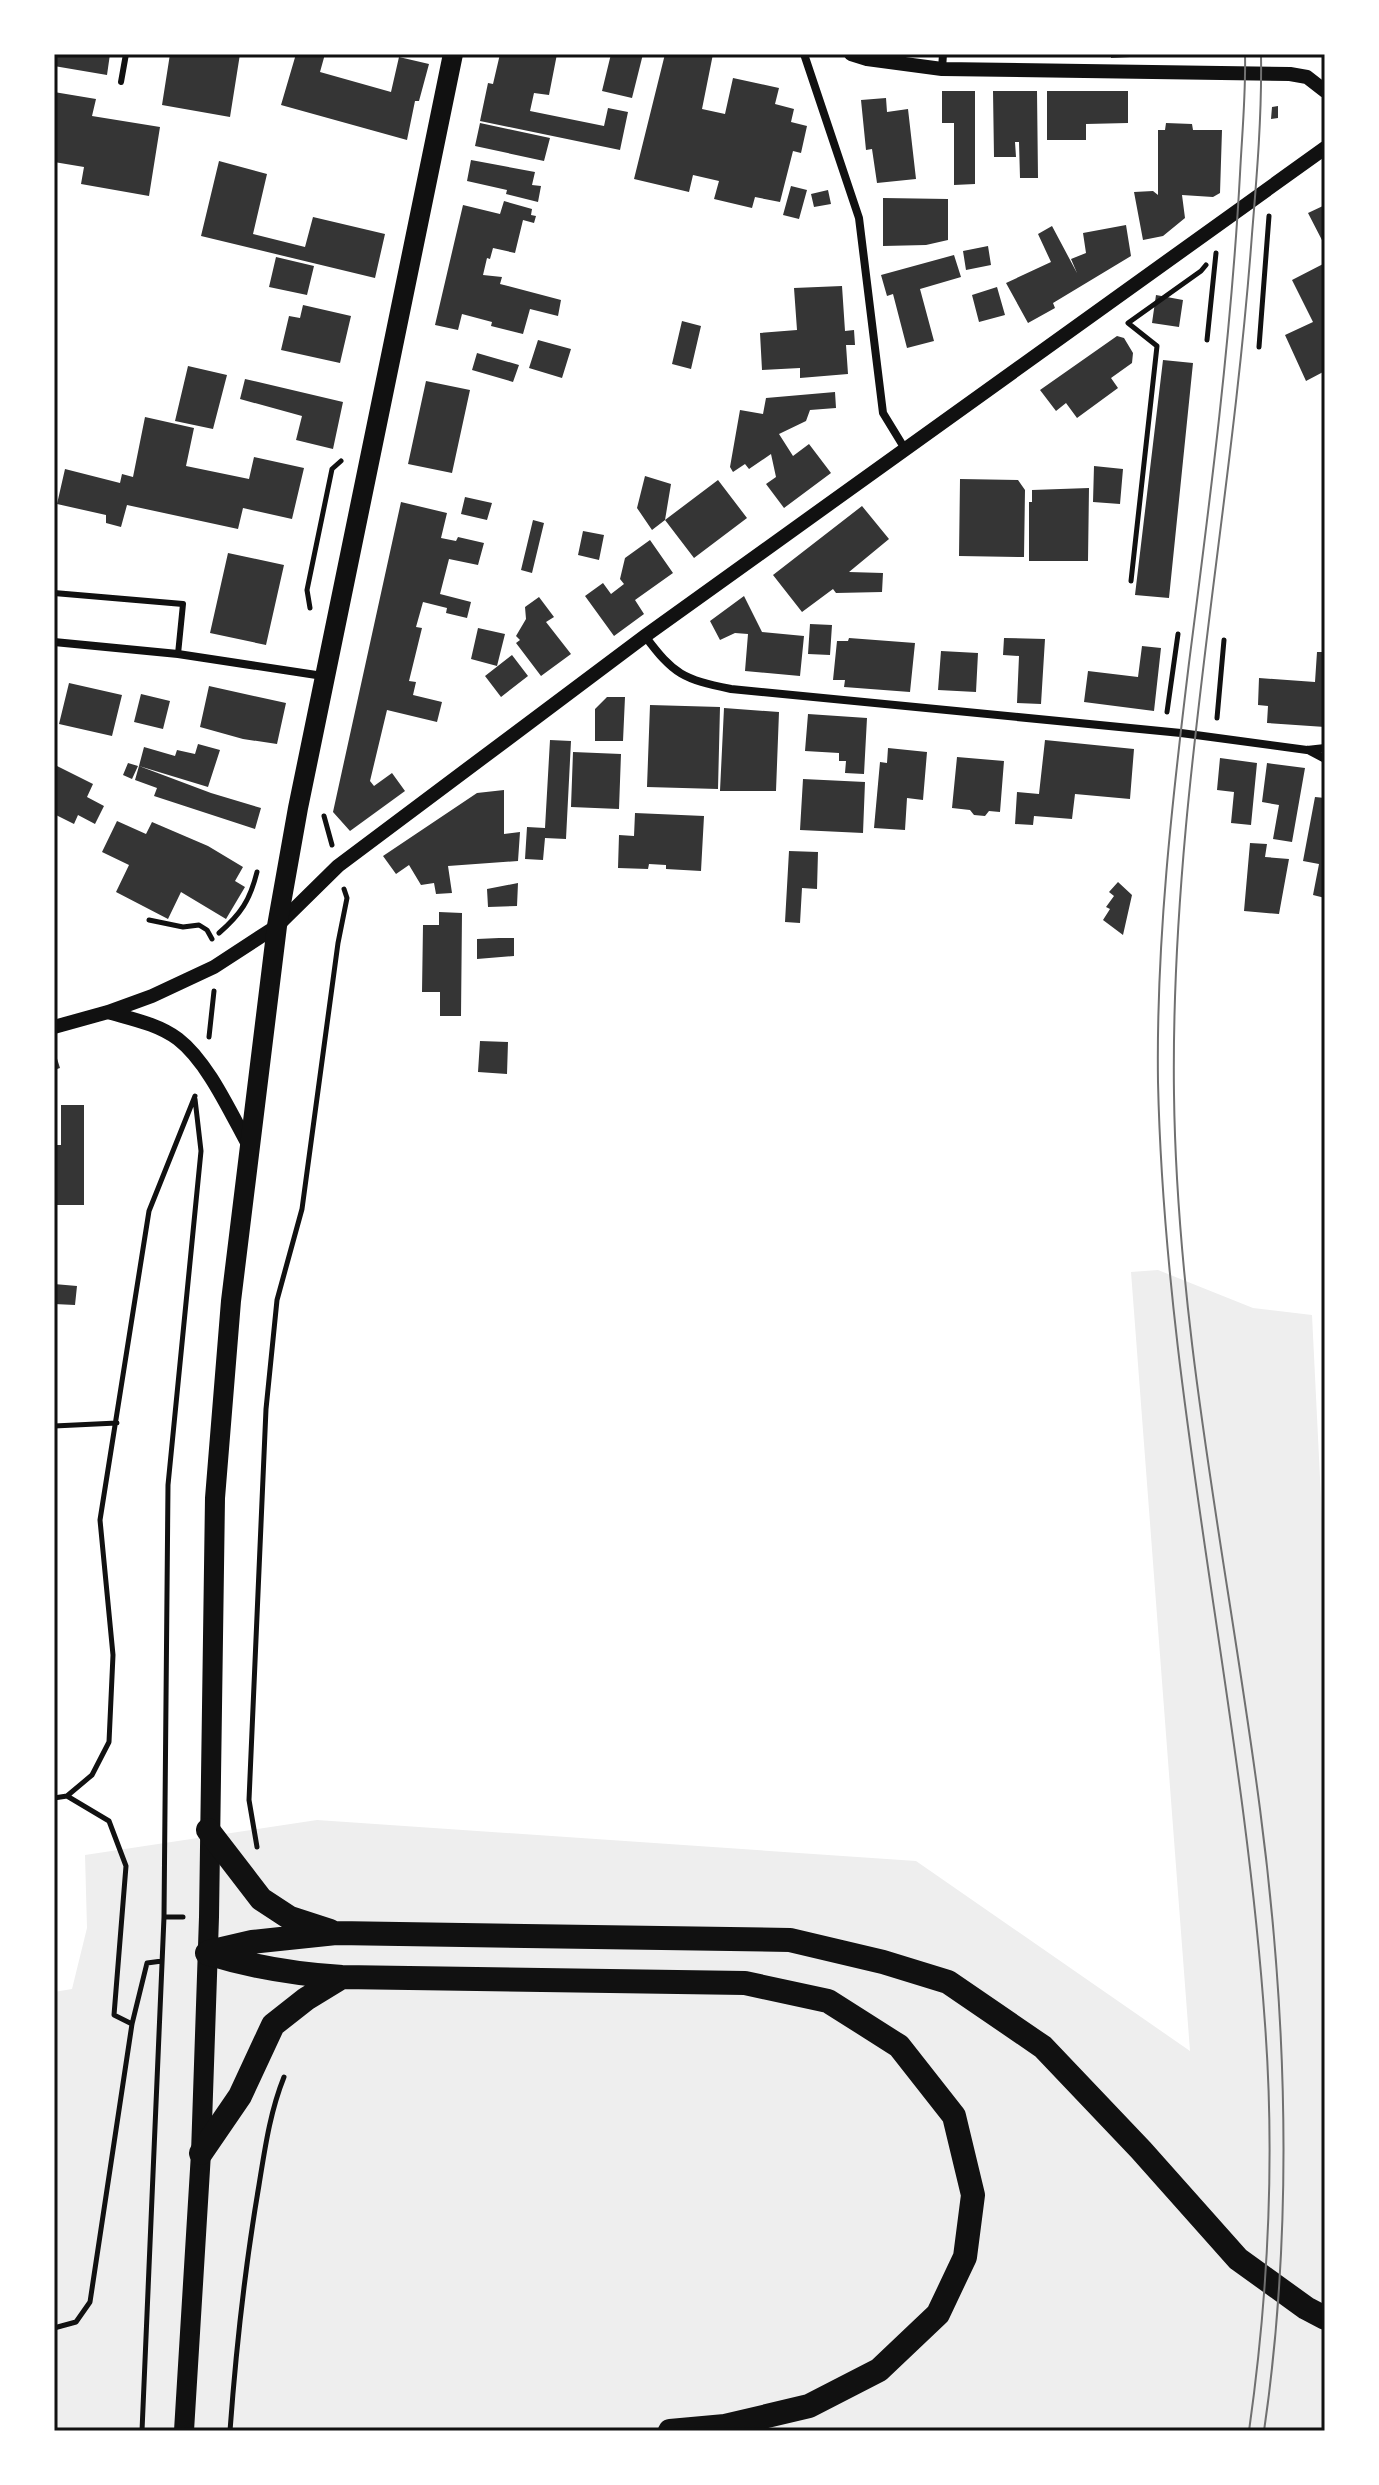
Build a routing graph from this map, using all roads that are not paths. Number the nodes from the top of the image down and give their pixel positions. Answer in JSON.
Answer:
{"nodes":[{"id":1,"x":126,"y":54,"type":"edge"},
{"id":2,"x":453,"y":54,"type":"edge"},
{"id":3,"x":804,"y":54,"type":"edge"},
{"id":4,"x":851,"y":54,"type":"edge"},
{"id":5,"x":942,"y":61,"type":"edge"},
{"id":6,"x":121,"y":82,"type":"dead end"},
{"id":7,"x":1325,"y":91,"type":"edge"},
{"id":8,"x":1325,"y":148,"type":"edge"},
{"id":9,"x":905,"y":449,"type":"junction"},
{"id":10,"x":54,"y":593,"type":"edge"},
{"id":11,"x":645,"y":636,"type":"junction"},
{"id":12,"x":54,"y":642,"type":"edge"},
{"id":13,"x":178,"y":654,"type":"junction"},
{"id":14,"x":326,"y":676,"type":"junction"},
{"id":15,"x":1325,"y":748,"type":"edge"},
{"id":16,"x":1307,"y":750,"type":"junction"},
{"id":17,"x":1325,"y":759,"type":"edge"},
{"id":18,"x":277,"y":926,"type":"junction"},
{"id":19,"x":108,"y":1012,"type":"junction"},
{"id":20,"x":54,"y":1027,"type":"edge"},
{"id":21,"x":250,"y":1148,"type":"junction"},
{"id":22,"x":208,"y":1830,"type":"junction"},
{"id":23,"x":336,"y":1933,"type":"junction"},
{"id":24,"x":207,"y":1953,"type":"junction"},
{"id":25,"x":342,"y":1977,"type":"junction"},
{"id":26,"x":201,"y":2153,"type":"junction"},
{"id":27,"x":1325,"y":2318,"type":"edge"},
{"id":28,"x":184,"y":2431,"type":"edge"},
{"id":29,"x":670,"y":2431,"type":"edge"}],
"edges":[{"from":1,"to":6,"type":"lane"},
{"from":2,"to":14,"type":"main road"},
{"from":3,"to":9,"type":"street"},
{"from":4,"to":5,"type":"street"},
{"from":5,"to":7,"type":"street"},
{"from":8,"to":9,"type":"street"},
{"from":9,"to":11,"type":"street"},
{"from":10,"to":13,"type":"lane"},
{"from":11,"to":16,"type":"street"},
{"from":11,"to":18,"type":"street"},
{"from":12,"to":13,"type":"street"},
{"from":13,"to":14,"type":"street"},
{"from":14,"to":18,"type":"main road"},
{"from":15,"to":16,"type":"street"},
{"from":16,"to":17,"type":"street"},
{"from":18,"to":19,"type":"street"},
{"from":18,"to":21,"type":"main road"},
{"from":19,"to":20,"type":"street"},
{"from":19,"to":21,"type":"street"},
{"from":21,"to":22,"type":"main road"},
{"from":22,"to":23,"type":"highway"},
{"from":22,"to":24,"type":"main road"},
{"from":23,"to":24,"type":"highway"},
{"from":23,"to":27,"type":"highway"},
{"from":24,"to":25,"type":"highway"},
{"from":24,"to":26,"type":"main road"},
{"from":25,"to":26,"type":"highway"},
{"from":25,"to":29,"type":"highway"},
{"from":26,"to":28,"type":"main road"}]}
